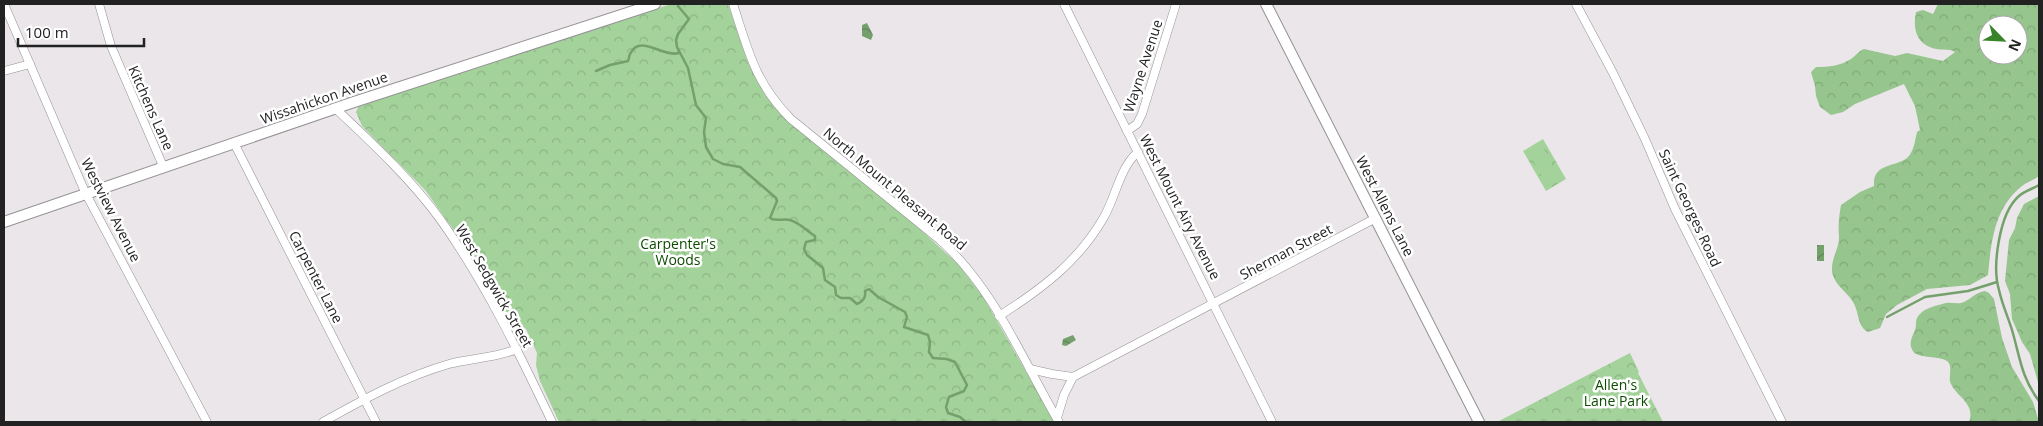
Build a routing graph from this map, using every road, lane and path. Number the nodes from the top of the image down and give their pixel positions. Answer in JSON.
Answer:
{"nodes":[{"id":1,"x":4,"y":4,"type":"edge"},
{"id":2,"x":99,"y":4,"type":"edge"},
{"id":3,"x":655,"y":4,"type":"edge"},
{"id":4,"x":733,"y":4,"type":"edge"},
{"id":5,"x":1064,"y":4,"type":"edge"},
{"id":6,"x":1176,"y":4,"type":"edge"},
{"id":7,"x":1266,"y":4,"type":"edge"},
{"id":8,"x":1576,"y":4,"type":"edge"},
{"id":9,"x":30,"y":64,"type":"junction"},
{"id":10,"x":4,"y":71,"type":"edge"},
{"id":11,"x":335,"y":108,"type":"junction"},
{"id":12,"x":1128,"y":131,"type":"junction"},
{"id":13,"x":234,"y":142,"type":"junction"},
{"id":14,"x":1138,"y":152,"type":"junction"},
{"id":15,"x":163,"y":166,"type":"junction"},
{"id":16,"x":86,"y":192,"type":"junction"},
{"id":17,"x":1376,"y":218,"type":"junction"},
{"id":18,"x":4,"y":222,"type":"edge"},
{"id":19,"x":1214,"y":304,"type":"junction"},
{"id":20,"x":999,"y":316,"type":"junction"},
{"id":21,"x":517,"y":349,"type":"junction"},
{"id":22,"x":1030,"y":369,"type":"junction"},
{"id":23,"x":1073,"y":377,"type":"junction"},
{"id":24,"x":364,"y":399,"type":"junction"},
{"id":25,"x":1058,"y":420,"type":"edge"},
{"id":26,"x":207,"y":422,"type":"edge"},
{"id":27,"x":323,"y":422,"type":"edge"},
{"id":28,"x":376,"y":422,"type":"edge"},
{"id":29,"x":552,"y":422,"type":"edge"},
{"id":30,"x":1272,"y":422,"type":"edge"},
{"id":31,"x":1479,"y":422,"type":"edge"},
{"id":32,"x":1782,"y":422,"type":"edge"}],
"edges":[{"from":1,"to":9,"type":"street","name":"Westview Avenue"},
{"from":2,"to":15,"type":"street","name":"Kitchens Lane"},
{"from":3,"to":11,"type":"street","name":"Wissahickon Avenue"},
{"from":4,"to":20,"type":"street","name":"North Mount Pleasant Road"},
{"from":5,"to":12,"type":"street","name":"West Mount Airy Avenue"},
{"from":6,"to":12,"type":"street","name":"Wayne Avenue"},
{"from":7,"to":17,"type":"street","name":"West Allens Lane"},
{"from":8,"to":32,"type":"street","name":"Saint Georges Road"},
{"from":9,"to":10,"type":"street"},
{"from":9,"to":16,"type":"street","name":"Westview Avenue"},
{"from":11,"to":13,"type":"street","name":"Wissahickon Avenue"},
{"from":11,"to":21,"type":"street","name":"West Sedgwick Street"},
{"from":12,"to":14,"type":"street","name":"West Mount Airy Avenue"},
{"from":13,"to":15,"type":"street","name":"Wissahickon Avenue"},
{"from":13,"to":24,"type":"street","name":"Carpenter Lane"},
{"from":14,"to":19,"type":"street","name":"West Mount Airy Avenue"},
{"from":14,"to":20,"type":"street"},
{"from":15,"to":16,"type":"street","name":"Wissahickon Avenue"},
{"from":16,"to":18,"type":"street","name":"Wissahickon Avenue"},
{"from":16,"to":26,"type":"street","name":"Westview Avenue"},
{"from":17,"to":19,"type":"street","name":"Sherman Street"},
{"from":17,"to":31,"type":"street","name":"West Allens Lane"},
{"from":19,"to":23,"type":"street","name":"Sherman Street"},
{"from":19,"to":30,"type":"street","name":"West Mount Airy Avenue"},
{"from":20,"to":22,"type":"street","name":"North Mount Pleasant Road"},
{"from":21,"to":24,"type":"street"},
{"from":21,"to":29,"type":"street","name":"West Sedgwick Street"},
{"from":22,"to":23,"type":"street"},
{"from":22,"to":25,"type":"street","name":"North Mount Pleasant Road"},
{"from":23,"to":25,"type":"street"},
{"from":24,"to":27,"type":"street"},
{"from":24,"to":28,"type":"street","name":"Carpenter Lane"}]}
